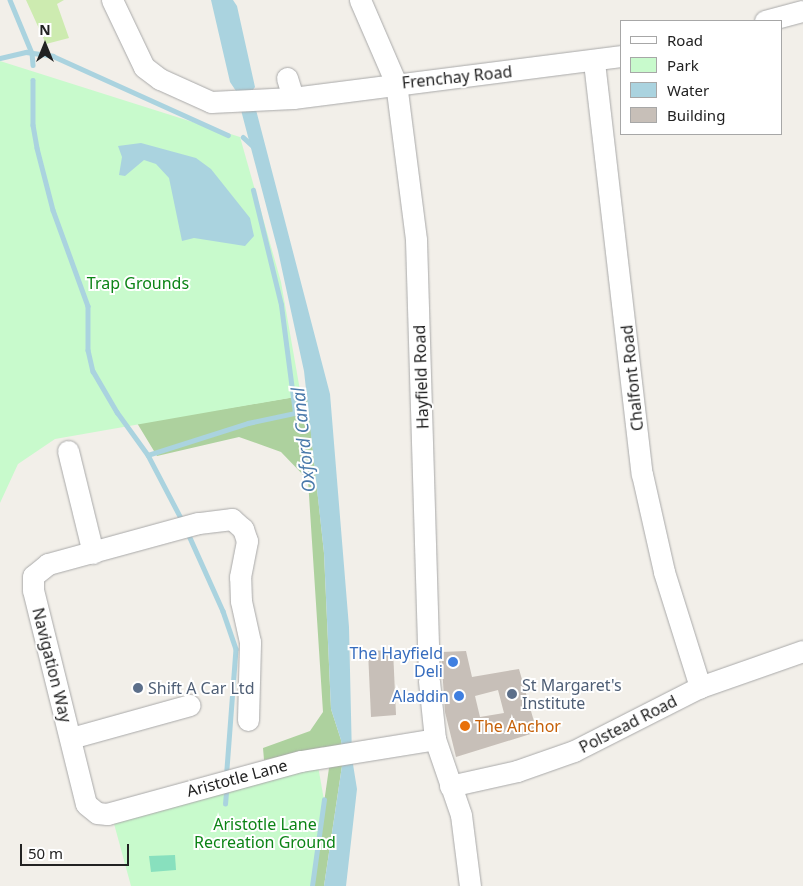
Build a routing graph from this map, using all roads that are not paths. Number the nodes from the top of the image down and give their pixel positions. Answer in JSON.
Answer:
{"nodes":[{"id":1,"x":112,"y":0,"type":"edge"},
{"id":2,"x":360,"y":0,"type":"edge"},
{"id":3,"x":803,"y":11,"type":"edge"},
{"id":4,"x":768,"y":20,"type":"edge"},
{"id":5,"x":620,"y":56,"type":"edge"},
{"id":6,"x":594,"y":62,"type":"junction"},
{"id":7,"x":396,"y":83,"type":"junction"},
{"id":8,"x":68,"y":451,"type":"dead end"},
{"id":9,"x":93,"y":552,"type":"junction"},
{"id":10,"x":803,"y":651,"type":"edge"},
{"id":11,"x":700,"y":687,"type":"junction"},
{"id":12,"x":190,"y":706,"type":"dead end"},
{"id":13,"x":248,"y":720,"type":"dead end"},
{"id":14,"x":71,"y":738,"type":"junction"},
{"id":15,"x":437,"y":748,"type":"junction"},
{"id":16,"x":459,"y":784,"type":"junction"},
{"id":17,"x":97,"y":814,"type":"joint"},
{"id":18,"x":470,"y":886,"type":"edge"}],
"edges":[{"from":1,"to":7,"type":"street","name":"Frenchay Road"},
{"from":2,"to":7,"type":"street","name":"Hayfield Road"},
{"from":3,"to":4,"type":"street"},
{"from":5,"to":6,"type":"street","name":"Frenchay Road"},
{"from":6,"to":7,"type":"street","name":"Frenchay Road"},
{"from":6,"to":11,"type":"street","name":"Chalfont Road"},
{"from":7,"to":15,"type":"street","name":"Hayfield Road"},
{"from":8,"to":9,"type":"street"},
{"from":9,"to":13,"type":"street","name":"Navigation Way"},
{"from":9,"to":14,"type":"street","name":"Navigation Way"},
{"from":10,"to":11,"type":"street","name":"Polstead Road"},
{"from":11,"to":16,"type":"street","name":"Polstead Road"},
{"from":12,"to":14,"type":"street"},
{"from":14,"to":17,"type":"street","name":"Navigation Way"},
{"from":15,"to":16,"type":"street","name":"Hayfield Road"},
{"from":15,"to":17,"type":"street","name":"Aristotle Lane"},
{"from":16,"to":18,"type":"street","name":"Hayfield Road"}]}
